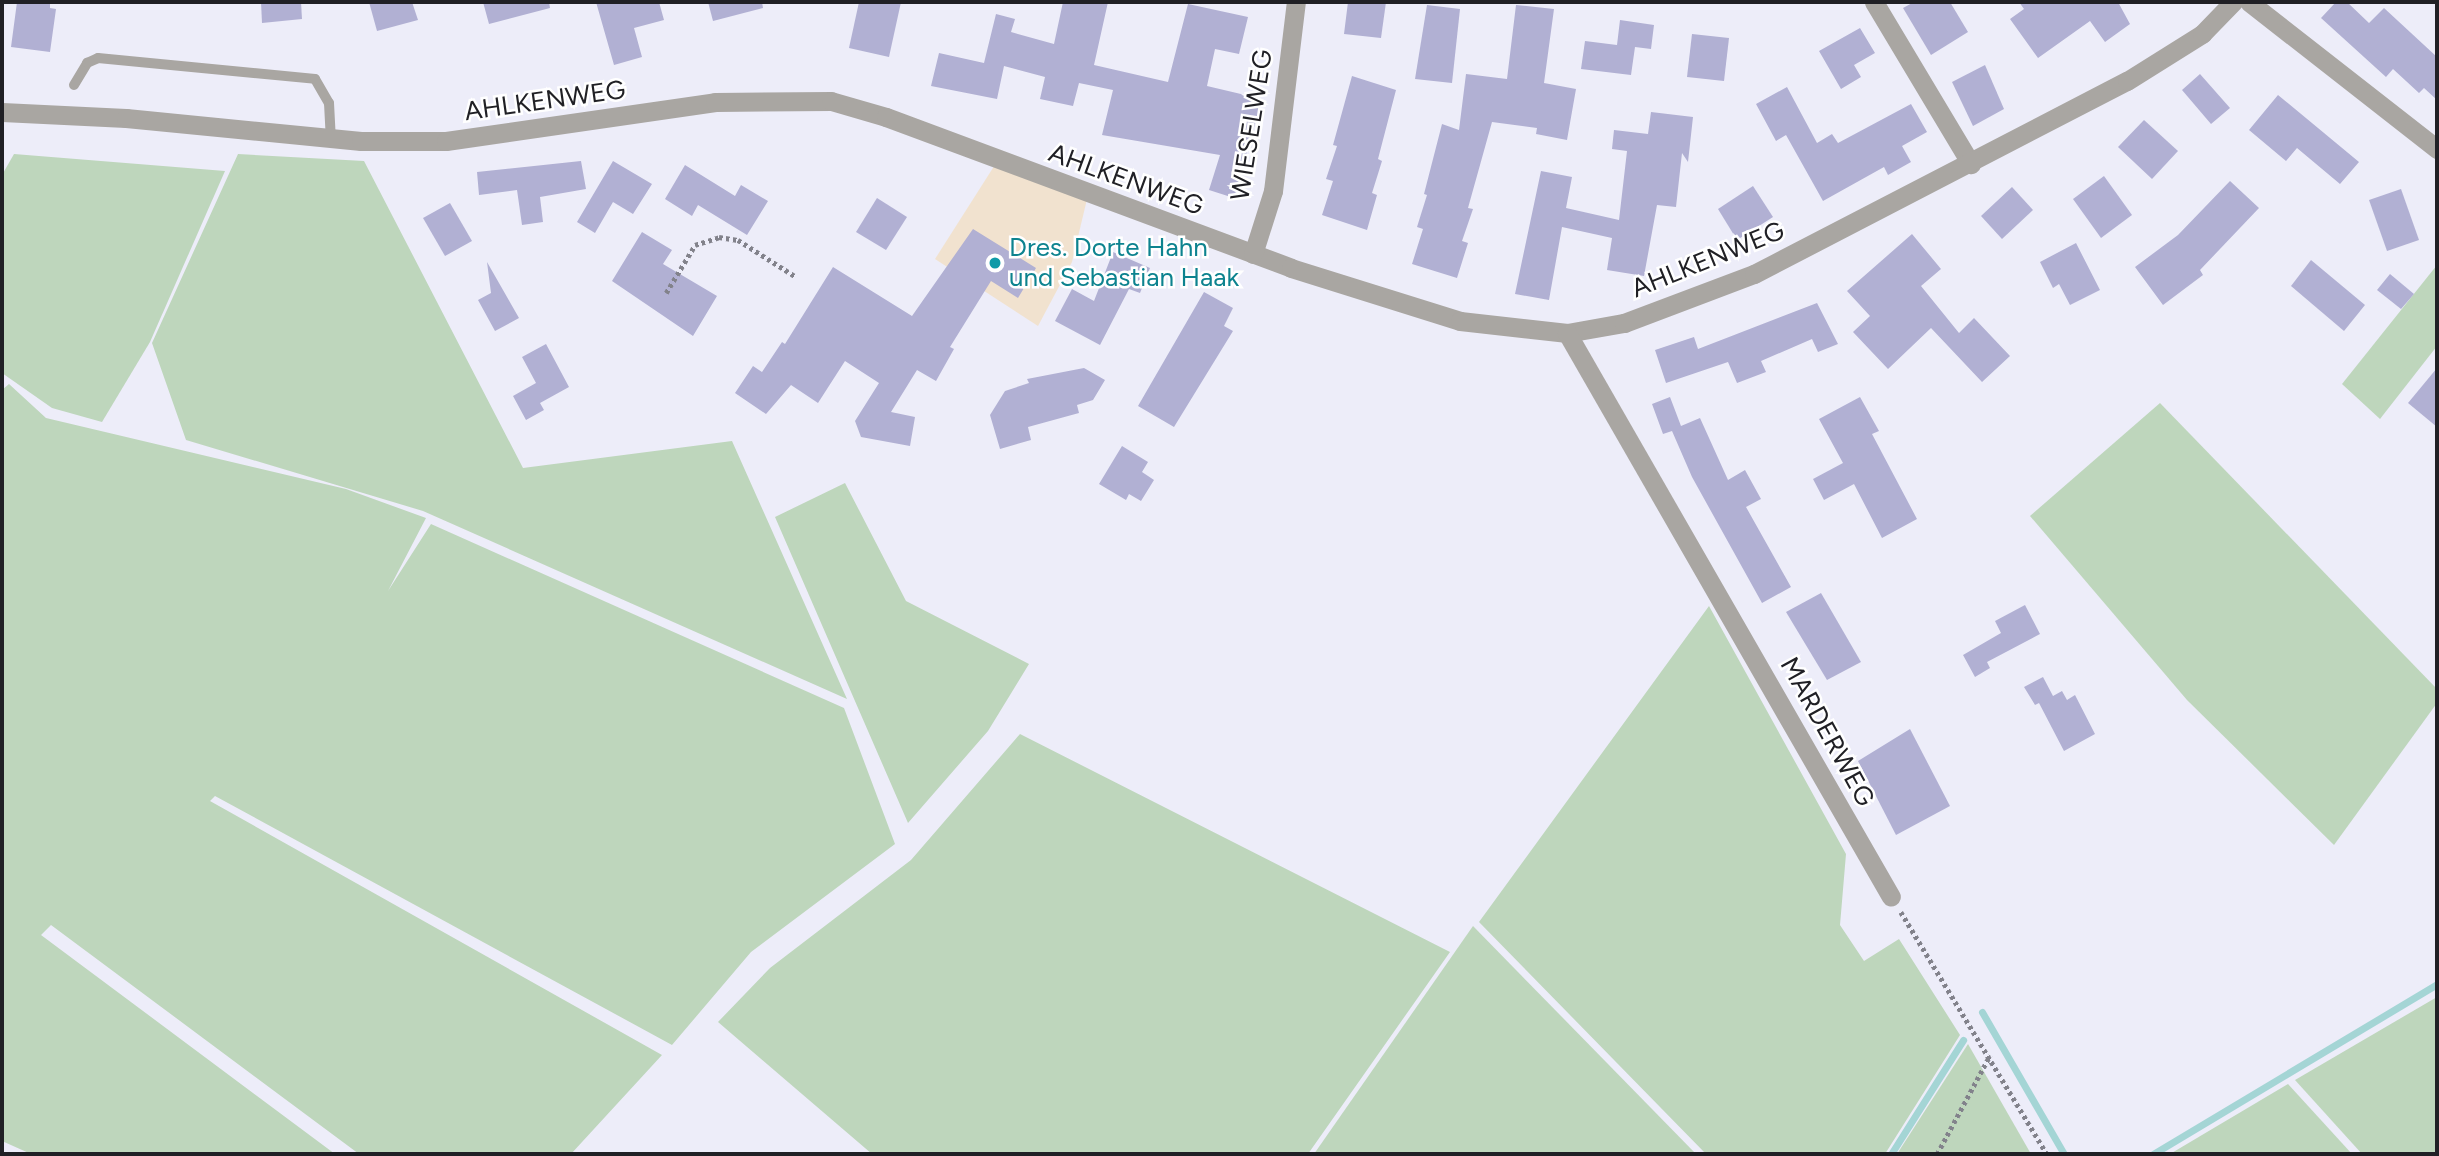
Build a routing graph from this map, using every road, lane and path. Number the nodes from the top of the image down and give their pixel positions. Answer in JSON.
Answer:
{"nodes":[{"id":1,"x":1296,"y":2,"type":"edge"},
{"id":2,"x":1874,"y":2,"type":"edge"},
{"id":3,"x":2233,"y":2,"type":"edge"},
{"id":4,"x":2249,"y":2,"type":"edge"},
{"id":5,"x":74,"y":85,"type":"dead end"},
{"id":6,"x":2,"y":112,"type":"edge"},
{"id":7,"x":331,"y":138,"type":"junction"},
{"id":8,"x":2437,"y":149,"type":"edge"},
{"id":9,"x":1971,"y":164,"type":"junction"},
{"id":10,"x":1253,"y":254,"type":"junction"},
{"id":11,"x":795,"y":276,"type":"dead end"},
{"id":12,"x":666,"y":293,"type":"dead end"},
{"id":13,"x":1567,"y":333,"type":"junction"},
{"id":14,"x":1891,"y":897,"type":"joint"},
{"id":15,"x":1990,"y":1055,"type":"junction"},
{"id":16,"x":1937,"y":1154,"type":"edge"},
{"id":17,"x":2047,"y":1154,"type":"edge"}],
"edges":[{"from":1,"to":10,"type":"street","name":"WIESELWEG"},
{"from":2,"to":9,"type":"street"},
{"from":3,"to":9,"type":"street","name":"AHLKENWEG"},
{"from":4,"to":8,"type":"street"},
{"from":5,"to":7,"type":"lane"},
{"from":6,"to":7,"type":"street","name":"AHLKENWEG"},
{"from":7,"to":10,"type":"street","name":"AHLKENWEG"},
{"from":9,"to":13,"type":"street","name":"AHLKENWEG"},
{"from":10,"to":13,"type":"street","name":"AHLKENWEG"},
{"from":11,"to":12,"type":"path"},
{"from":13,"to":14,"type":"street","name":"MARDERWEG"},
{"from":14,"to":15,"type":"path"},
{"from":15,"to":16,"type":"path"},
{"from":15,"to":17,"type":"path"}]}
